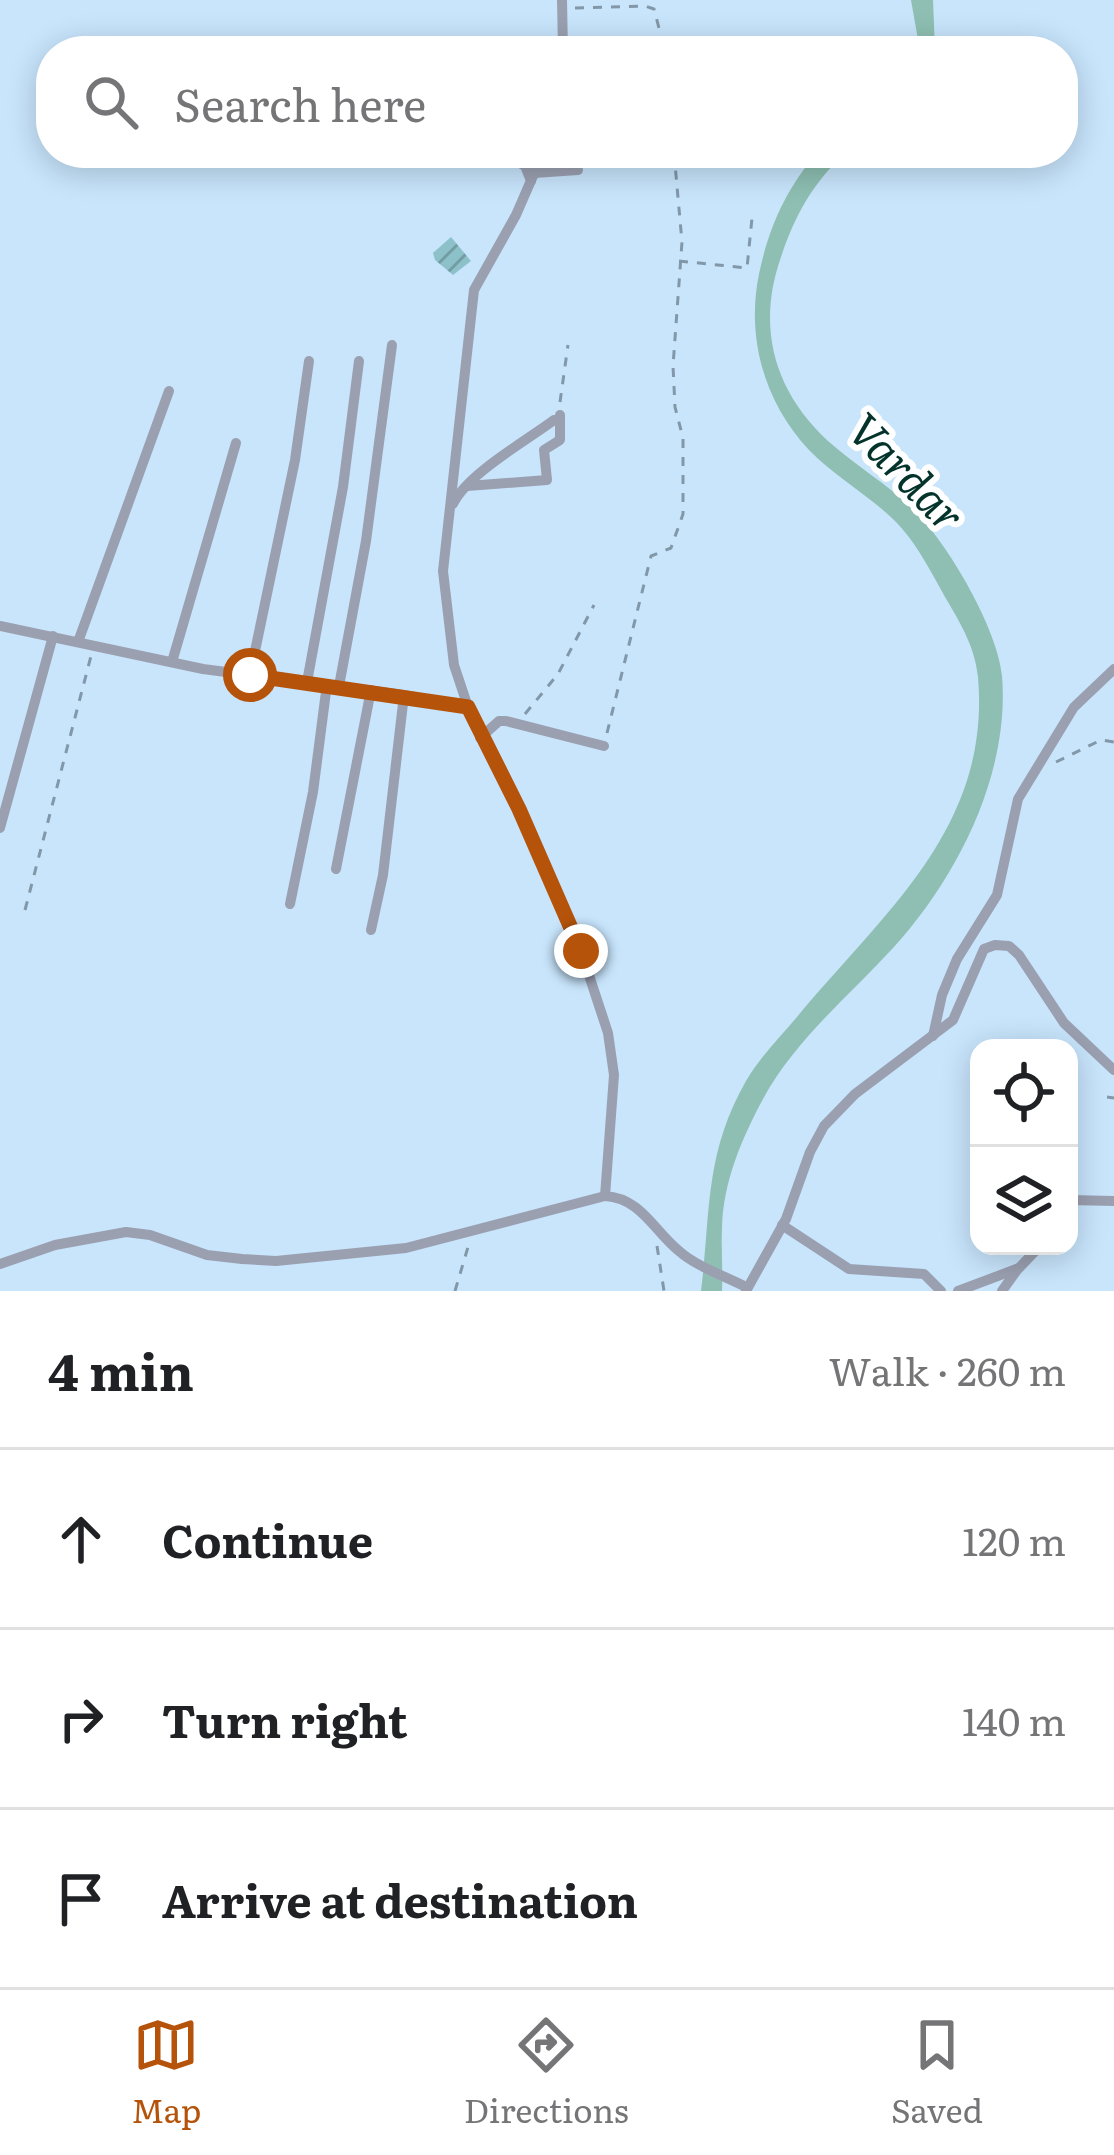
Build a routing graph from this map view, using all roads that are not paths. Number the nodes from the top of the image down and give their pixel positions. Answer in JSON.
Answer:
{"nodes":[{"id":1,"x":563,"y":4,"type":"edge"},
{"id":2,"x":563,"y":36,"type":"edge"},
{"id":3,"x":526,"y":168,"type":"edge"},
{"id":4,"x":536,"y":168,"type":"edge"},
{"id":5,"x":578,"y":170,"type":"dead end"},
{"id":6,"x":532,"y":177,"type":"junction"},
{"id":7,"x":392,"y":345,"type":"dead end"},
{"id":8,"x":309,"y":361,"type":"dead end"},
{"id":9,"x":359,"y":361,"type":"dead end"},
{"id":10,"x":169,"y":391,"type":"dead end"},
{"id":11,"x":236,"y":443,"type":"dead end"},
{"id":12,"x":467,"y":487,"type":"junction"},
{"id":13,"x":448,"y":512,"type":"junction"},
{"id":14,"x":0,"y":626,"type":"edge"},
{"id":15,"x":53,"y":636,"type":"junction"},
{"id":16,"x":78,"y":642,"type":"junction"},
{"id":17,"x":172,"y":662,"type":"junction"},
{"id":18,"x":1114,"y":669,"type":"edge"},
{"id":19,"x":250,"y":675,"type":"junction"},
{"id":20,"x":307,"y":682,"type":"junction"},
{"id":21,"x":333,"y":685,"type":"junction"},
{"id":22,"x":371,"y":690,"type":"junction"},
{"id":23,"x":404,"y":695,"type":"junction"},
{"id":24,"x":468,"y":707,"type":"junction"},
{"id":25,"x":480,"y":738,"type":"junction"},
{"id":26,"x":604,"y":746,"type":"road end"},
{"id":27,"x":0,"y":828,"type":"edge"},
{"id":28,"x":336,"y":868,"type":"dead end"},
{"id":29,"x":290,"y":904,"type":"dead end"},
{"id":30,"x":371,"y":930,"type":"dead end"},
{"id":31,"x":933,"y":1036,"type":"junction"},
{"id":32,"x":1114,"y":1070,"type":"edge"},
{"id":33,"x":605,"y":1196,"type":"junction"},
{"id":34,"x":1078,"y":1200,"type":"edge"},
{"id":35,"x":1114,"y":1201,"type":"edge"},
{"id":36,"x":782,"y":1226,"type":"junction"},
{"id":37,"x":1031,"y":1255,"type":"edge"},
{"id":38,"x":0,"y":1264,"type":"edge"},
{"id":39,"x":1019,"y":1268,"type":"junction"},
{"id":40,"x":746,"y":1289,"type":"edge"},
{"id":41,"x":941,"y":1291,"type":"edge"},
{"id":42,"x":958,"y":1291,"type":"edge"},
{"id":43,"x":1002,"y":1291,"type":"edge"}],
"edges":[{"from":1,"to":2,"type":"street"},
{"from":3,"to":6,"type":"street"},
{"from":4,"to":6,"type":"street"},
{"from":5,"to":6,"type":"street"},
{"from":6,"to":13,"type":"street"},
{"from":7,"to":21,"type":"street"},
{"from":8,"to":19,"type":"street"},
{"from":9,"to":20,"type":"street"},
{"from":10,"to":16,"type":"street"},
{"from":11,"to":17,"type":"street"},
{"from":12,"to":12,"type":"street"},
{"from":12,"to":13,"type":"street"},
{"from":13,"to":24,"type":"street"},
{"from":14,"to":15,"type":"street"},
{"from":15,"to":16,"type":"street"},
{"from":15,"to":27,"type":"street"},
{"from":16,"to":17,"type":"street"},
{"from":17,"to":19,"type":"street"},
{"from":18,"to":31,"type":"street"},
{"from":19,"to":20,"type":"street"},
{"from":20,"to":21,"type":"street"},
{"from":21,"to":22,"type":"street"},
{"from":21,"to":29,"type":"street"},
{"from":22,"to":23,"type":"street"},
{"from":22,"to":28,"type":"street"},
{"from":23,"to":24,"type":"street"},
{"from":23,"to":30,"type":"street"},
{"from":24,"to":25,"type":"street"},
{"from":25,"to":26,"type":"street"},
{"from":25,"to":33,"type":"street"},
{"from":31,"to":32,"type":"street"},
{"from":31,"to":36,"type":"street"},
{"from":33,"to":38,"type":"street"},
{"from":33,"to":40,"type":"street"},
{"from":34,"to":35,"type":"street"},
{"from":36,"to":40,"type":"street"},
{"from":36,"to":41,"type":"street"},
{"from":37,"to":39,"type":"street"},
{"from":39,"to":42,"type":"street"},
{"from":39,"to":43,"type":"street"}]}
